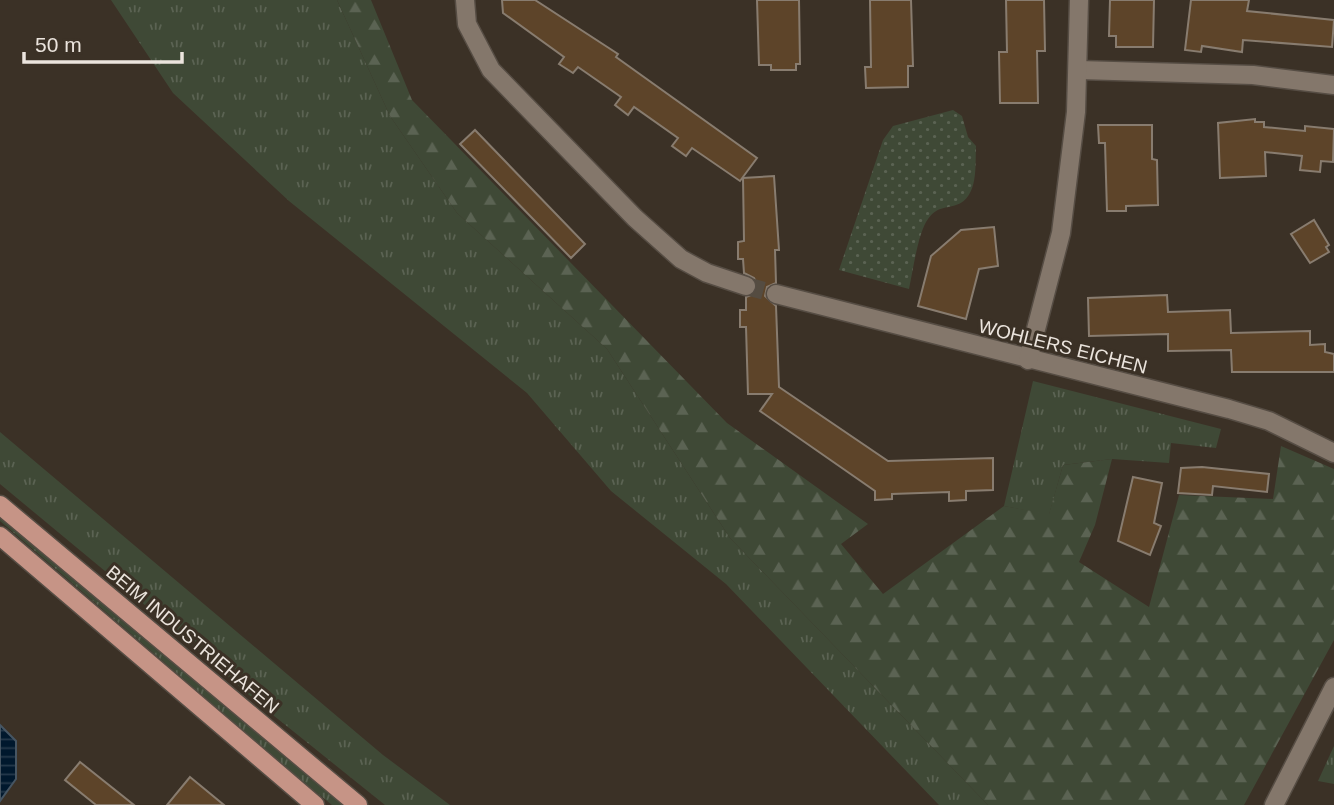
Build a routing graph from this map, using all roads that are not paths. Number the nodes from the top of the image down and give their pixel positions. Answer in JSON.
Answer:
{"nodes":[{"id":1,"x":465,"y":0,"type":"edge"},
{"id":2,"x":1079,"y":0,"type":"edge"},
{"id":3,"x":1079,"y":70,"type":"junction"},
{"id":4,"x":1334,"y":85,"type":"edge"},
{"id":5,"x":746,"y":286,"type":"tunnel mouth"},
{"id":6,"x":776,"y":294,"type":"tunnel mouth"},
{"id":7,"x":1028,"y":360,"type":"junction"},
{"id":8,"x":1334,"y":453,"type":"edge"},
{"id":9,"x":0,"y":505,"type":"edge"},
{"id":10,"x":0,"y":536,"type":"edge"},
{"id":11,"x":1334,"y":687,"type":"edge"},
{"id":12,"x":315,"y":805,"type":"edge"},
{"id":13,"x":358,"y":805,"type":"edge"},
{"id":14,"x":1274,"y":805,"type":"edge"}],
"edges":[{"from":1,"to":5,"type":"street"},
{"from":2,"to":3,"type":"street"},
{"from":3,"to":4,"type":"street"},
{"from":3,"to":7,"type":"street"},
{"from":6,"to":7,"type":"street","name":"WOHLERS EICHEN"},
{"from":7,"to":8,"type":"street","name":"WOHLERS EICHEN"},
{"from":9,"to":13,"type":"main road","name":"BEIM INDUSTRIEHAFEN"},
{"from":10,"to":12,"type":"main road"},
{"from":11,"to":14,"type":"street"}]}
